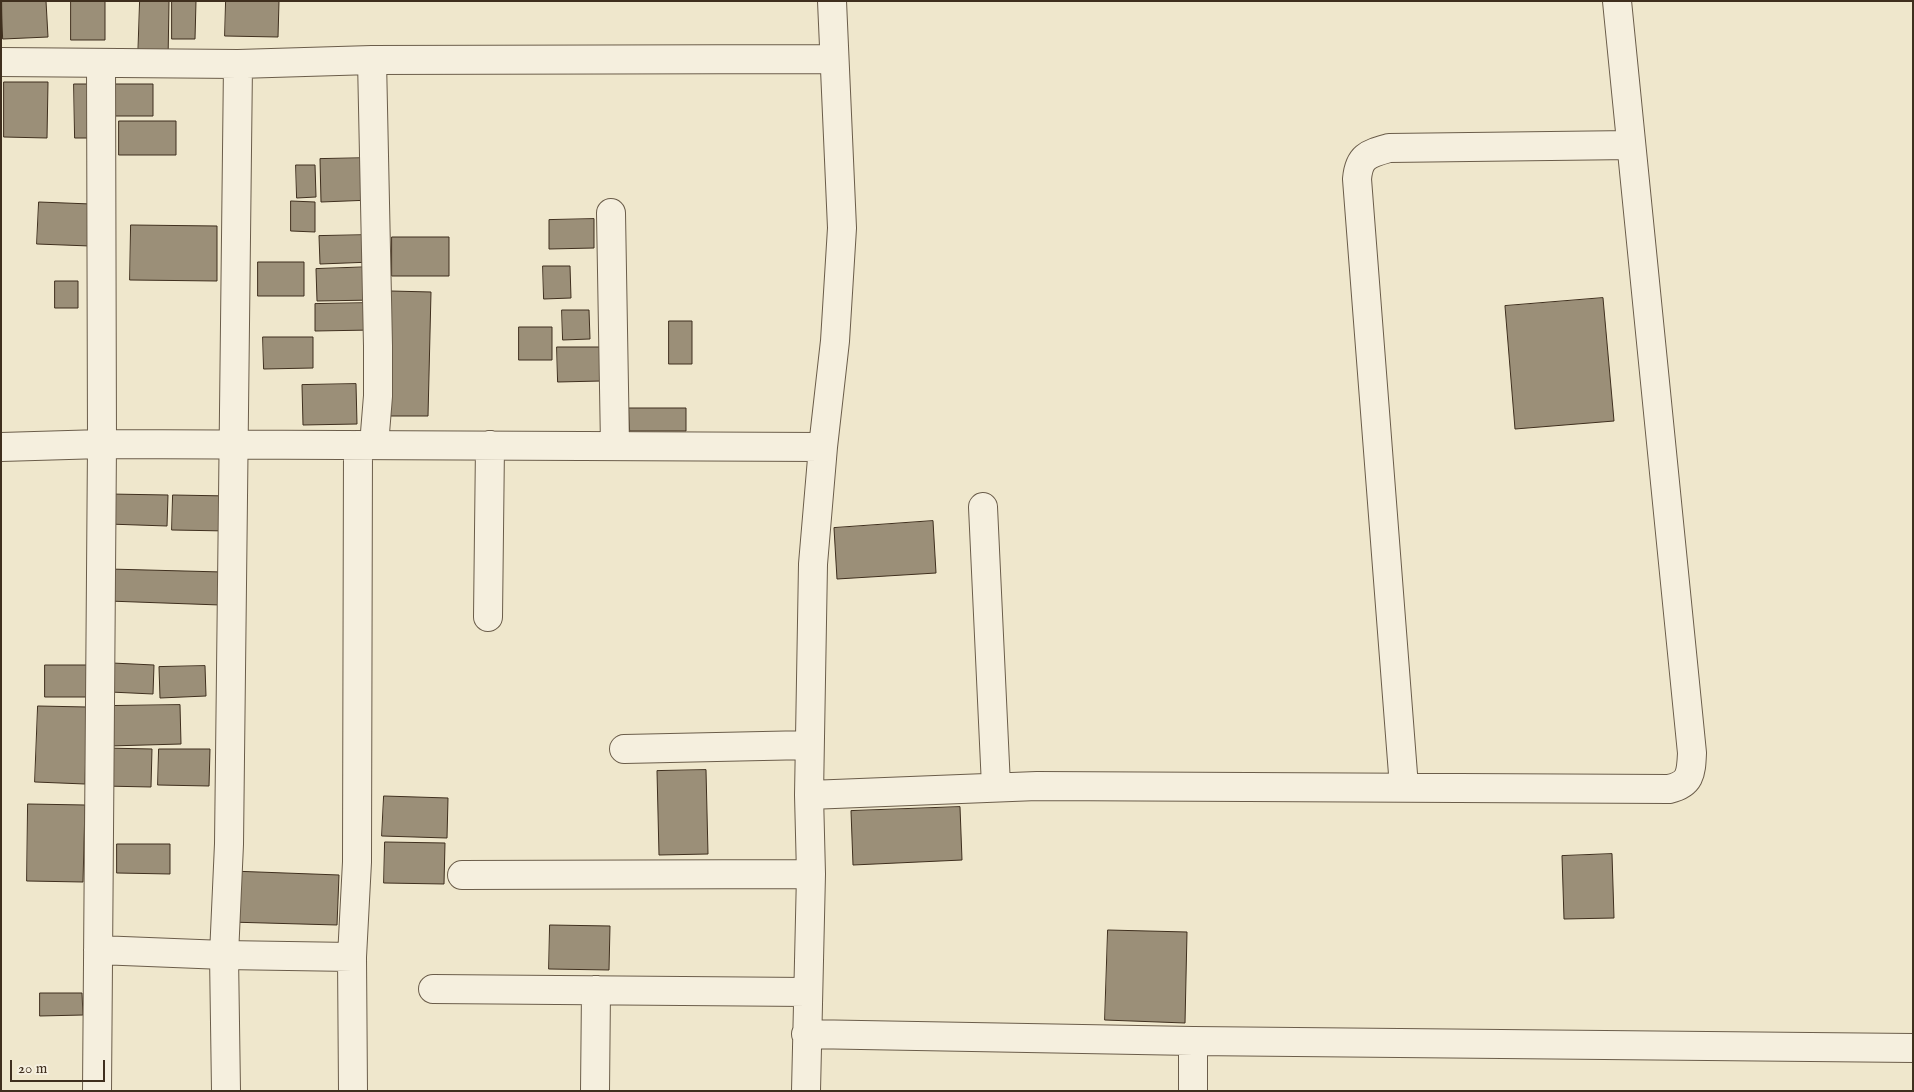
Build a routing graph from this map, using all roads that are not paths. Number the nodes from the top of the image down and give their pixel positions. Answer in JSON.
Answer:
{"nodes":[{"id":1,"x":832,"y":1,"type":"edge"},
{"id":2,"x":1617,"y":1,"type":"edge"},
{"id":3,"x":834,"y":59,"type":"junction"},
{"id":4,"x":372,"y":60,"type":"junction"},
{"id":5,"x":1,"y":62,"type":"edge"},
{"id":6,"x":101,"y":64,"type":"junction"},
{"id":7,"x":238,"y":64,"type":"junction"},
{"id":8,"x":1631,"y":145,"type":"junction"},
{"id":9,"x":611,"y":213,"type":"dead end"},
{"id":10,"x":102,"y":444,"type":"junction"},
{"id":11,"x":234,"y":445,"type":"junction"},
{"id":12,"x":366,"y":445,"type":"junction"},
{"id":13,"x":490,"y":445,"type":"junction"},
{"id":14,"x":1,"y":446,"type":"edge"},
{"id":15,"x":615,"y":446,"type":"junction"},
{"id":16,"x":823,"y":447,"type":"junction"},
{"id":17,"x":983,"y":507,"type":"dead end"},
{"id":18,"x":488,"y":617,"type":"dead end"},
{"id":19,"x":809,"y":746,"type":"junction"},
{"id":20,"x":624,"y":749,"type":"dead end"},
{"id":21,"x":996,"y":786,"type":"junction"},
{"id":22,"x":1404,"y":787,"type":"junction"},
{"id":23,"x":809,"y":794,"type":"junction"},
{"id":24,"x":811,"y":874,"type":"junction"},
{"id":25,"x":462,"y":875,"type":"dead end"},
{"id":26,"x":98,"y":950,"type":"junction"},
{"id":27,"x":224,"y":955,"type":"junction"},
{"id":28,"x":352,"y":957,"type":"junction"},
{"id":29,"x":433,"y":989,"type":"dead end"},
{"id":30,"x":596,"y":990,"type":"junction"},
{"id":31,"x":807,"y":992,"type":"junction"},
{"id":32,"x":806,"y":1034,"type":"junction"},
{"id":33,"x":1194,"y":1042,"type":"junction"},
{"id":34,"x":1913,"y":1048,"type":"edge"},
{"id":35,"x":97,"y":1091,"type":"edge"},
{"id":36,"x":226,"y":1091,"type":"edge"},
{"id":37,"x":354,"y":1091,"type":"edge"},
{"id":38,"x":595,"y":1091,"type":"edge"},
{"id":39,"x":806,"y":1091,"type":"edge"},
{"id":40,"x":1193,"y":1091,"type":"edge"}],
"edges":[{"from":1,"to":3,"type":"street"},
{"from":2,"to":8,"type":"street"},
{"from":3,"to":4,"type":"street"},
{"from":3,"to":16,"type":"street"},
{"from":4,"to":7,"type":"street"},
{"from":4,"to":12,"type":"street"},
{"from":5,"to":6,"type":"street"},
{"from":6,"to":7,"type":"street"},
{"from":6,"to":10,"type":"street"},
{"from":7,"to":11,"type":"street"},
{"from":8,"to":22,"type":"street"},
{"from":8,"to":22,"type":"street"},
{"from":9,"to":15,"type":"street"},
{"from":10,"to":11,"type":"street"},
{"from":10,"to":14,"type":"street"},
{"from":10,"to":26,"type":"street"},
{"from":11,"to":12,"type":"street"},
{"from":11,"to":27,"type":"street"},
{"from":12,"to":13,"type":"street"},
{"from":12,"to":28,"type":"street"},
{"from":13,"to":15,"type":"street"},
{"from":13,"to":18,"type":"street"},
{"from":15,"to":16,"type":"street"},
{"from":16,"to":19,"type":"street"},
{"from":17,"to":21,"type":"street"},
{"from":19,"to":20,"type":"street"},
{"from":19,"to":23,"type":"street"},
{"from":21,"to":22,"type":"street"},
{"from":21,"to":23,"type":"street"},
{"from":23,"to":24,"type":"street"},
{"from":24,"to":25,"type":"street"},
{"from":24,"to":31,"type":"street"},
{"from":26,"to":27,"type":"street"},
{"from":26,"to":35,"type":"street"},
{"from":27,"to":28,"type":"street"},
{"from":27,"to":36,"type":"street"},
{"from":28,"to":37,"type":"street"},
{"from":29,"to":30,"type":"street"},
{"from":30,"to":31,"type":"street"},
{"from":30,"to":38,"type":"street"},
{"from":31,"to":32,"type":"street"},
{"from":32,"to":33,"type":"street"},
{"from":32,"to":39,"type":"street"},
{"from":33,"to":34,"type":"street"},
{"from":33,"to":40,"type":"street"}]}
